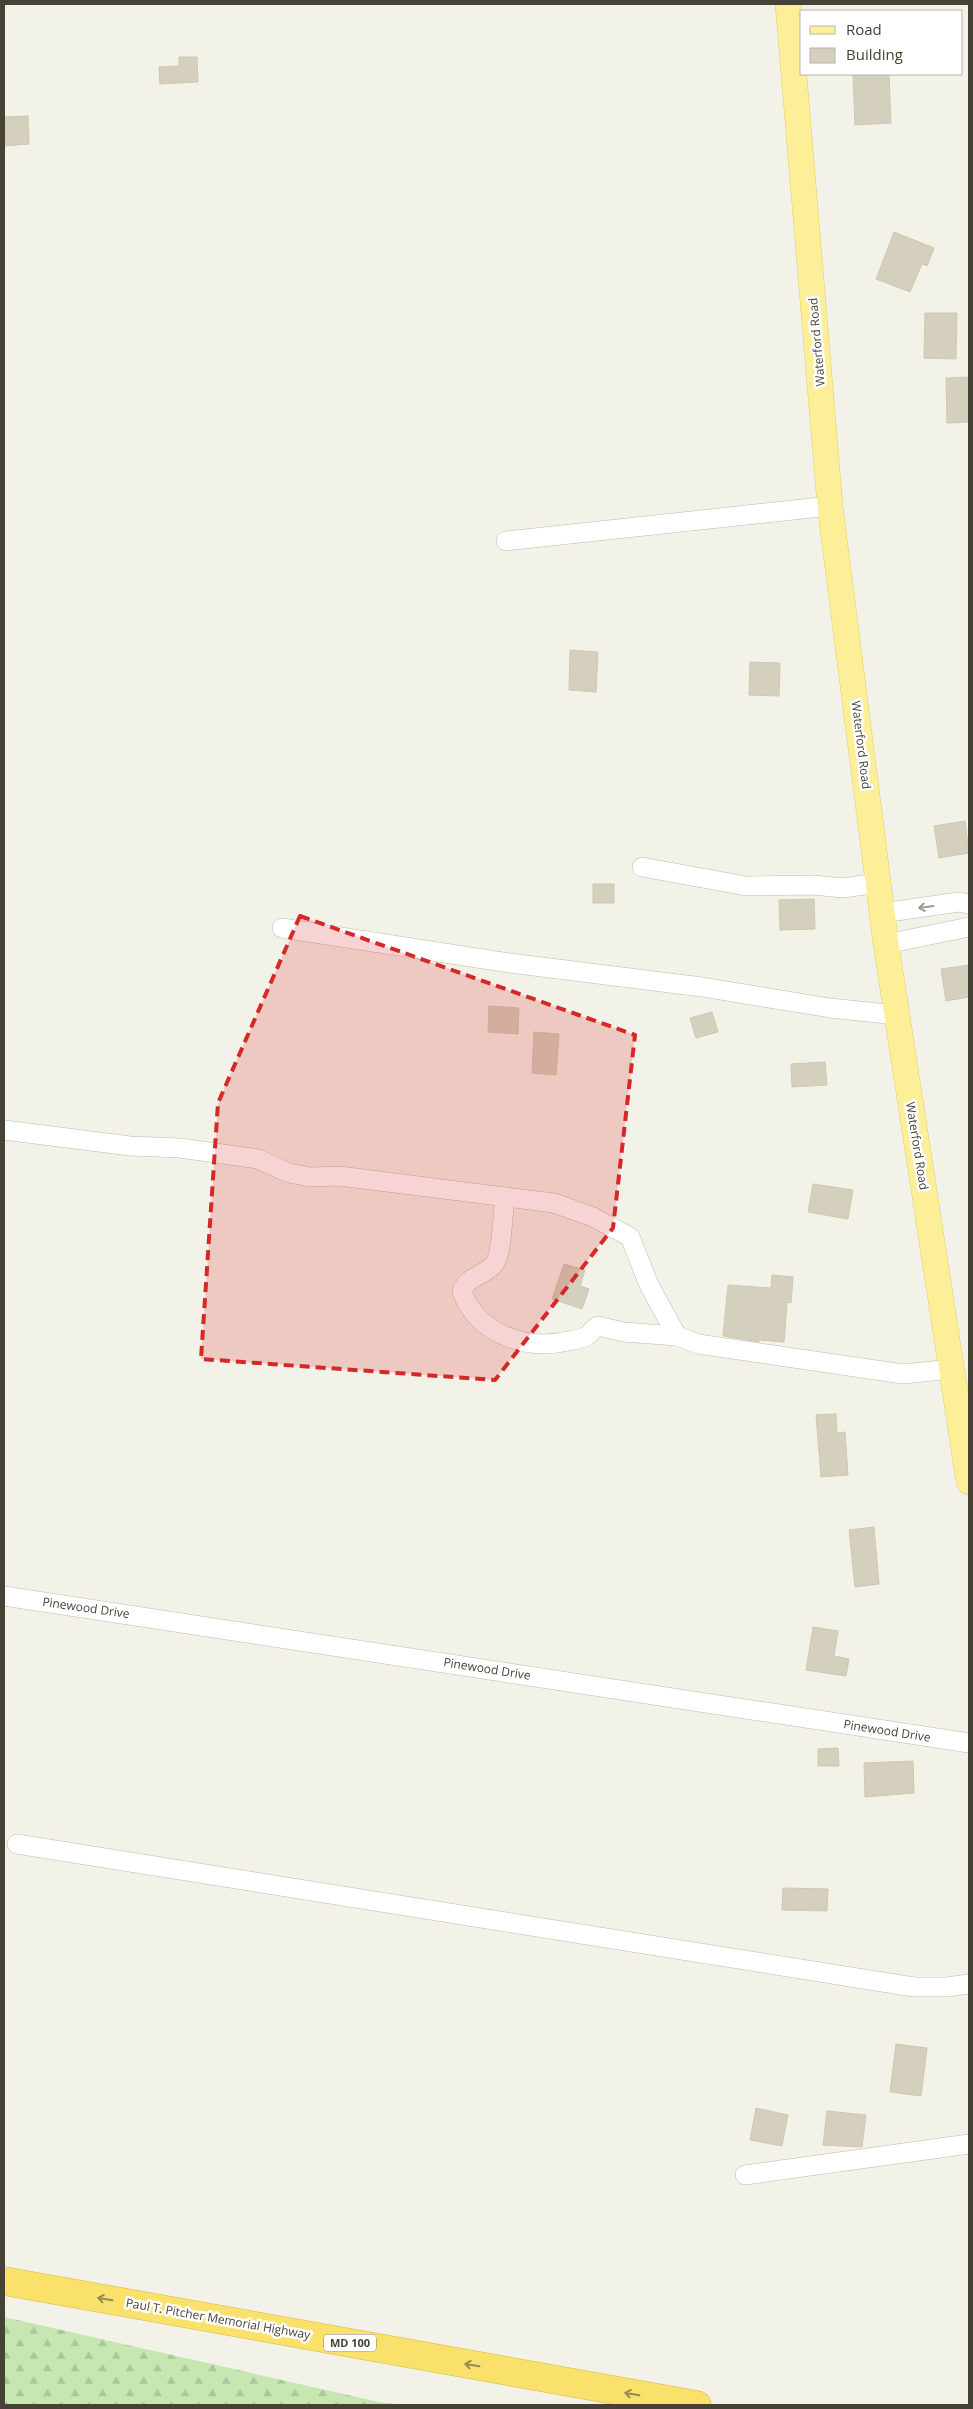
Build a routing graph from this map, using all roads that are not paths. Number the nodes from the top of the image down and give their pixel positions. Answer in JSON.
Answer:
{"nodes":[{"id":1,"x":788,"y":4,"type":"edge"},
{"id":2,"x":830,"y":506,"type":"junction"},
{"id":3,"x":506,"y":541,"type":"dead end"},
{"id":4,"x":642,"y":867,"type":"dead end"},
{"id":5,"x":878,"y":884,"type":"junction"},
{"id":6,"x":969,"y":904,"type":"edge"},
{"id":7,"x":882,"y":913,"type":"junction"},
{"id":8,"x":969,"y":926,"type":"edge"},
{"id":9,"x":282,"y":928,"type":"dead end"},
{"id":10,"x":886,"y":944,"type":"junction"},
{"id":11,"x":897,"y":1015,"type":"junction"},
{"id":12,"x":4,"y":1130,"type":"edge"},
{"id":13,"x":505,"y":1197,"type":"junction"},
{"id":14,"x":677,"y":1336,"type":"junction"},
{"id":15,"x":952,"y":1368,"type":"junction"},
{"id":16,"x":969,"y":1482,"type":"edge"},
{"id":17,"x":4,"y":1596,"type":"edge"},
{"id":18,"x":969,"y":1744,"type":"edge"},
{"id":19,"x":17,"y":1844,"type":"dead end"},
{"id":20,"x":969,"y":1984,"type":"edge"},
{"id":21,"x":969,"y":2144,"type":"edge"},
{"id":22,"x":745,"y":2175,"type":"dead end"},
{"id":23,"x":4,"y":2281,"type":"edge"},
{"id":24,"x":697,"y":2405,"type":"edge"}],
"edges":[{"from":1,"to":2,"type":"main road","name":"Waterford Road"},
{"from":2,"to":3,"type":"street"},
{"from":2,"to":5,"type":"main road","name":"Waterford Road"},
{"from":4,"to":5,"type":"street"},
{"from":5,"to":7,"type":"main road","name":"Waterford Road"},
{"from":6,"to":7,"type":"street","one_way":true},
{"from":7,"to":10,"type":"main road","name":"Waterford Road"},
{"from":8,"to":10,"type":"street"},
{"from":9,"to":11,"type":"street"},
{"from":10,"to":11,"type":"main road","name":"Waterford Road"},
{"from":11,"to":15,"type":"main road","name":"Waterford Road"},
{"from":12,"to":13,"type":"street"},
{"from":13,"to":14,"type":"street"},
{"from":13,"to":14,"type":"street"},
{"from":14,"to":15,"type":"street"},
{"from":15,"to":16,"type":"main road","name":"Waterford Road"},
{"from":17,"to":18,"type":"street","name":"Pinewood Drive"},
{"from":19,"to":20,"type":"street"},
{"from":21,"to":22,"type":"street"},
{"from":24,"to":23,"type":"highway","name":"Paul T. Pitcher Memorial Highway","number":"MD 100","one_way":true}]}
